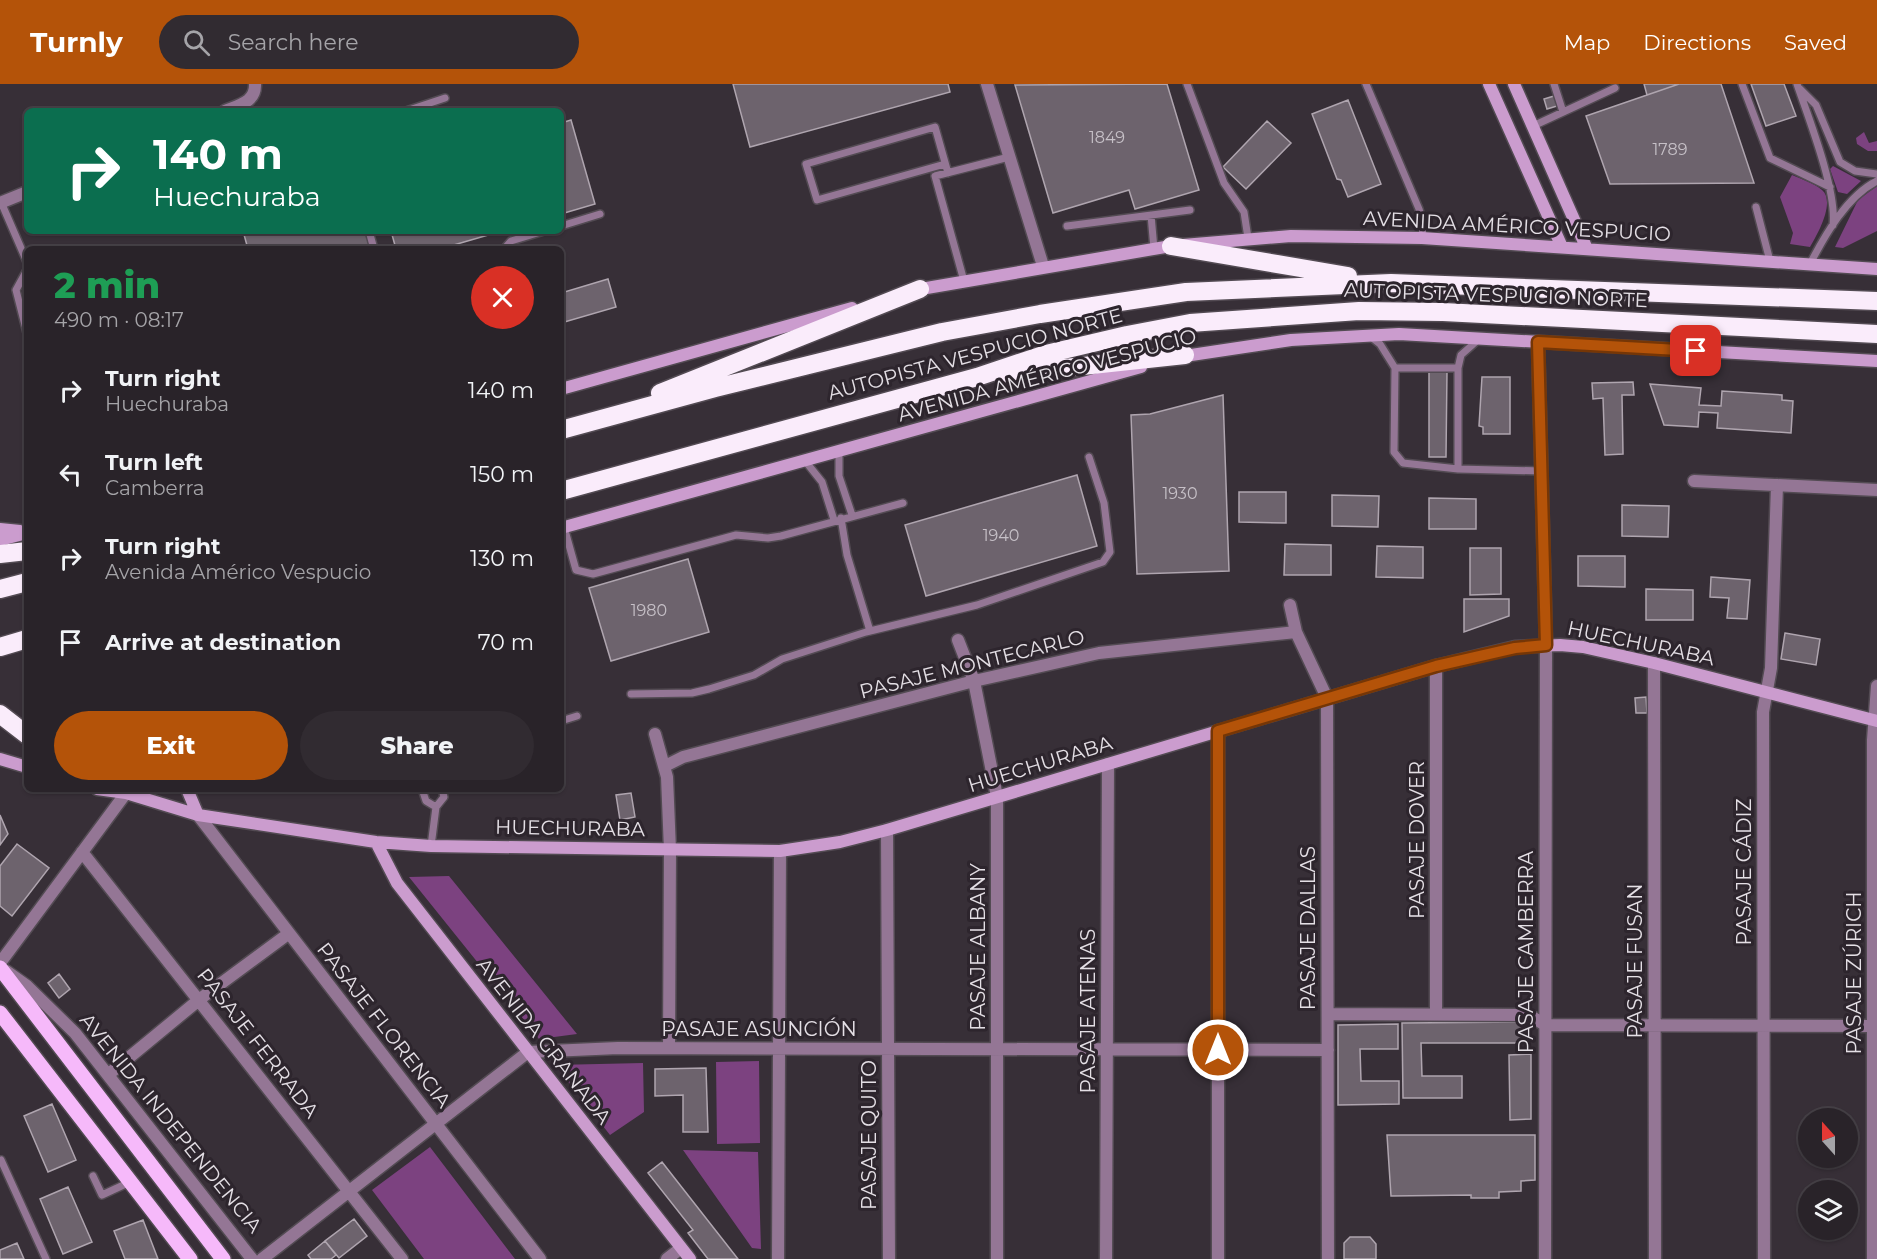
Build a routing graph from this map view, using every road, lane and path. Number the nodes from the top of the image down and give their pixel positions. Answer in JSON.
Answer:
{"nodes":[{"id":1,"x":987,"y":84,"type":"edge"},
{"id":2,"x":1187,"y":84,"type":"edge"},
{"id":3,"x":1366,"y":84,"type":"edge"},
{"id":4,"x":1489,"y":84,"type":"edge"},
{"id":5,"x":1514,"y":84,"type":"edge"},
{"id":6,"x":1554,"y":84,"type":"edge"},
{"id":7,"x":1742,"y":84,"type":"edge"},
{"id":8,"x":1798,"y":86,"type":"edge"},
{"id":9,"x":255,"y":87,"type":"edge"},
{"id":10,"x":1615,"y":88,"type":"dead end"},
{"id":11,"x":445,"y":98,"type":"dead end"},
{"id":12,"x":232,"y":108,"type":"edge"},
{"id":13,"x":415,"y":108,"type":"edge"},
{"id":14,"x":1563,"y":112,"type":"junction"},
{"id":15,"x":1533,"y":126,"type":"junction"},
{"id":16,"x":1009,"y":157,"type":"junction"},
{"id":17,"x":945,"y":164,"type":"junction"},
{"id":18,"x":948,"y":173,"type":"junction"},
{"id":19,"x":1877,"y":174,"type":"edge"},
{"id":20,"x":1877,"y":181,"type":"edge"},
{"id":21,"x":1830,"y":187,"type":"junction"},
{"id":22,"x":24,"y":193,"type":"edge"},
{"id":23,"x":0,"y":202,"type":"edge"},
{"id":24,"x":1756,"y":207,"type":"dead end"},
{"id":25,"x":1190,"y":210,"type":"dead end"},
{"id":26,"x":600,"y":214,"type":"dead end"},
{"id":27,"x":1151,"y":215,"type":"junction"},
{"id":28,"x":564,"y":225,"type":"edge"},
{"id":29,"x":1833,"y":225,"type":"junction"},
{"id":30,"x":1067,"y":226,"type":"dead end"},
{"id":31,"x":534,"y":234,"type":"edge"},
{"id":32,"x":1248,"y":238,"type":"junction"},
{"id":33,"x":1422,"y":238,"type":"junction"},
{"id":34,"x":507,"y":246,"type":"edge"},
{"id":35,"x":1562,"y":247,"type":"junction"},
{"id":36,"x":1163,"y":248,"type":"junction"},
{"id":37,"x":1587,"y":249,"type":"junction"},
{"id":38,"x":24,"y":255,"type":"edge"},
{"id":39,"x":1770,"y":261,"type":"junction"},
{"id":40,"x":1810,"y":264,"type":"junction"},
{"id":41,"x":1043,"y":266,"type":"junction"},
{"id":42,"x":1877,"y":269,"type":"edge"},
{"id":43,"x":24,"y":275,"type":"edge"},
{"id":44,"x":964,"y":281,"type":"junction"},
{"id":45,"x":1391,"y":283,"type":"junction"},
{"id":46,"x":920,"y":289,"type":"junction"},
{"id":47,"x":1877,"y":301,"type":"edge"},
{"id":48,"x":24,"y":321,"type":"edge"},
{"id":49,"x":1877,"y":334,"type":"edge"},
{"id":50,"x":1370,"y":336,"type":"junction"},
{"id":51,"x":1481,"y":338,"type":"junction"},
{"id":52,"x":1538,"y":342,"type":"junction"},
{"id":53,"x":1185,"y":355,"type":"junction"},
{"id":54,"x":1877,"y":361,"type":"edge"},
{"id":55,"x":1395,"y":368,"type":"junction"},
{"id":56,"x":1458,"y":368,"type":"junction"},
{"id":57,"x":978,"y":377,"type":"junction"},
{"id":58,"x":564,"y":388,"type":"edge"},
{"id":59,"x":583,"y":423,"type":"junction"},
{"id":60,"x":564,"y":429,"type":"edge"},
{"id":61,"x":839,"y":453,"type":"junction"},
{"id":62,"x":1089,"y":457,"type":"dead end"},
{"id":63,"x":806,"y":462,"type":"junction"},
{"id":64,"x":1458,"y":469,"type":"junction"},
{"id":65,"x":1541,"y":471,"type":"junction"},
{"id":66,"x":1694,"y":481,"type":"dead end"},
{"id":67,"x":1777,"y":485,"type":"junction"},
{"id":68,"x":564,"y":490,"type":"edge"},
{"id":69,"x":1877,"y":490,"type":"edge"},
{"id":70,"x":903,"y":503,"type":"dead end"},
{"id":71,"x":852,"y":516,"type":"junction"},
{"id":72,"x":838,"y":519,"type":"junction"},
{"id":73,"x":564,"y":526,"type":"edge"},
{"id":74,"x":0,"y":529,"type":"edge"},
{"id":75,"x":24,"y":532,"type":"edge"},
{"id":76,"x":24,"y":533,"type":"edge"},
{"id":77,"x":564,"y":533,"type":"edge"},
{"id":78,"x":0,"y":540,"type":"edge"},
{"id":79,"x":24,"y":551,"type":"edge"},
{"id":80,"x":0,"y":554,"type":"edge"},
{"id":81,"x":24,"y":583,"type":"edge"},
{"id":82,"x":1,"y":589,"type":"edge"},
{"id":83,"x":1290,"y":604,"type":"dead end"},
{"id":84,"x":870,"y":631,"type":"junction"},
{"id":85,"x":1296,"y":632,"type":"junction"},
{"id":86,"x":24,"y":640,"type":"edge"},
{"id":87,"x":958,"y":640,"type":"dead end"},
{"id":88,"x":1546,"y":645,"type":"junction"},
{"id":89,"x":0,"y":647,"type":"edge"},
{"id":90,"x":1654,"y":663,"type":"junction"},
{"id":91,"x":1436,"y":666,"type":"junction"},
{"id":92,"x":974,"y":681,"type":"junction"},
{"id":93,"x":1877,"y":686,"type":"edge"},
{"id":94,"x":1767,"y":692,"type":"junction"},
{"id":95,"x":631,"y":694,"type":"dead end"},
{"id":96,"x":1327,"y":698,"type":"junction"},
{"id":97,"x":0,"y":700,"type":"edge"},
{"id":98,"x":0,"y":714,"type":"edge"},
{"id":99,"x":577,"y":716,"type":"dead end"},
{"id":100,"x":24,"y":718,"type":"edge"},
{"id":101,"x":564,"y":720,"type":"edge"},
{"id":102,"x":1876,"y":720,"type":"edge"},
{"id":103,"x":1218,"y":731,"type":"junction"},
{"id":104,"x":24,"y":733,"type":"edge"},
{"id":105,"x":655,"y":734,"type":"dead end"},
{"id":106,"x":0,"y":759,"type":"edge"},
{"id":107,"x":1108,"y":764,"type":"junction"},
{"id":108,"x":24,"y":766,"type":"edge"},
{"id":109,"x":664,"y":766,"type":"junction"},
{"id":110,"x":119,"y":792,"type":"edge"},
{"id":111,"x":131,"y":792,"type":"edge"},
{"id":112,"x":188,"y":792,"type":"edge"},
{"id":113,"x":423,"y":792,"type":"edge"},
{"id":114,"x":443,"y":792,"type":"edge"},
{"id":115,"x":126,"y":793,"type":"junction"},
{"id":116,"x":997,"y":797,"type":"junction"},
{"id":117,"x":436,"y":807,"type":"junction"},
{"id":118,"x":198,"y":815,"type":"junction"},
{"id":119,"x":887,"y":830,"type":"junction"},
{"id":120,"x":376,"y":842,"type":"junction"},
{"id":121,"x":431,"y":846,"type":"junction"},
{"id":122,"x":670,"y":850,"type":"junction"},
{"id":123,"x":780,"y":851,"type":"junction"},
{"id":124,"x":82,"y":852,"type":"junction"},
{"id":125,"x":288,"y":934,"type":"junction"},
{"id":126,"x":0,"y":966,"type":"edge"},
{"id":127,"x":200,"y":999,"type":"junction"},
{"id":128,"x":0,"y":1013,"type":"edge"},
{"id":129,"x":1328,"y":1014,"type":"junction"},
{"id":130,"x":1436,"y":1014,"type":"junction"},
{"id":131,"x":1545,"y":1025,"type":"junction"},
{"id":132,"x":1654,"y":1025,"type":"junction"},
{"id":133,"x":1764,"y":1026,"type":"junction"},
{"id":134,"x":1875,"y":1026,"type":"edge"},
{"id":135,"x":669,"y":1048,"type":"junction"},
{"id":136,"x":779,"y":1048,"type":"junction"},
{"id":137,"x":888,"y":1049,"type":"junction"},
{"id":138,"x":998,"y":1049,"type":"junction"},
{"id":139,"x":1107,"y":1049,"type":"junction"},
{"id":140,"x":1218,"y":1050,"type":"junction"},
{"id":141,"x":1328,"y":1050,"type":"junction"},
{"id":142,"x":528,"y":1052,"type":"junction"},
{"id":143,"x":109,"y":1074,"type":"junction"},
{"id":144,"x":436,"y":1125,"type":"junction"},
{"id":145,"x":1,"y":1160,"type":"edge"},
{"id":146,"x":93,"y":1176,"type":"dead end"},
{"id":147,"x":130,"y":1182,"type":"junction"},
{"id":148,"x":350,"y":1192,"type":"junction"},
{"id":149,"x":681,"y":1248,"type":"junction"},
{"id":150,"x":46,"y":1259,"type":"edge"},
{"id":151,"x":190,"y":1259,"type":"edge"},
{"id":152,"x":223,"y":1259,"type":"edge"},
{"id":153,"x":252,"y":1259,"type":"edge"},
{"id":154,"x":262,"y":1259,"type":"edge"},
{"id":155,"x":402,"y":1259,"type":"edge"},
{"id":156,"x":540,"y":1259,"type":"edge"},
{"id":157,"x":667,"y":1259,"type":"edge"},
{"id":158,"x":690,"y":1259,"type":"edge"},
{"id":159,"x":778,"y":1259,"type":"edge"},
{"id":160,"x":889,"y":1259,"type":"edge"},
{"id":161,"x":997,"y":1259,"type":"edge"},
{"id":162,"x":1106,"y":1259,"type":"edge"},
{"id":163,"x":1218,"y":1259,"type":"edge"},
{"id":164,"x":1328,"y":1259,"type":"edge"},
{"id":165,"x":1545,"y":1259,"type":"edge"},
{"id":166,"x":1655,"y":1259,"type":"edge"},
{"id":167,"x":1764,"y":1259,"type":"edge"},
{"id":168,"x":1874,"y":1259,"type":"edge"}],
"edges":[{"from":1,"to":16,"type":"street"},
{"from":2,"to":32,"type":"lane"},
{"from":3,"to":33,"type":"lane"},
{"from":4,"to":35,"type":"main road"},
{"from":5,"to":15,"type":"main road"},
{"from":6,"to":14,"type":"lane"},
{"from":7,"to":21,"type":"lane"},
{"from":8,"to":19,"type":"lane"},
{"from":8,"to":21,"type":"lane"},
{"from":9,"to":12,"type":"street"},
{"from":10,"to":14,"type":"lane"},
{"from":11,"to":13,"type":"lane"},
{"from":14,"to":15,"type":"lane"},
{"from":15,"to":37,"type":"main road"},
{"from":16,"to":18,"type":"lane"},
{"from":16,"to":41,"type":"street"},
{"from":17,"to":17,"type":"lane"},
{"from":17,"to":18,"type":"lane"},
{"from":18,"to":44,"type":"lane"},
{"from":20,"to":29,"type":"lane"},
{"from":21,"to":29,"type":"lane"},
{"from":22,"to":23,"type":"street"},
{"from":23,"to":38,"type":"lane"},
{"from":24,"to":39,"type":"lane"},
{"from":25,"to":27,"type":"lane"},
{"from":26,"to":28,"type":"lane"},
{"from":27,"to":30,"type":"lane"},
{"from":27,"to":36,"type":"lane"},
{"from":29,"to":40,"type":"lane"},
{"from":31,"to":34,"type":"lane"},
{"from":32,"to":33,"type":"main road","name":"AVENIDA AMÉRICO VESPUCIO"},
{"from":32,"to":36,"type":"main road","name":"AVENIDA AMÉRICO VESPUCIO"},
{"from":33,"to":35,"type":"main road","name":"AVENIDA AMÉRICO VESPUCIO"},
{"from":35,"to":37,"type":"main road","name":"AVENIDA AMÉRICO VESPUCIO"},
{"from":36,"to":41,"type":"main road","name":"AVENIDA AMÉRICO VESPUCIO"},
{"from":36,"to":45,"type":"highway"},
{"from":37,"to":39,"type":"main road","name":"AVENIDA AMÉRICO VESPUCIO"},
{"from":39,"to":40,"type":"main road","name":"AVENIDA AMÉRICO VESPUCIO"},
{"from":40,"to":42,"type":"main road","name":"AVENIDA AMÉRICO VESPUCIO"},
{"from":41,"to":44,"type":"main road","name":"AVENIDA AMÉRICO VESPUCIO"},
{"from":43,"to":48,"type":"lane"},
{"from":44,"to":46,"type":"main road","name":"AVENIDA AMÉRICO VESPUCIO"},
{"from":45,"to":47,"type":"highway","name":"AUTOPISTA VESPUCIO NORTE"},
{"from":45,"to":59,"type":"highway","name":"AUTOPISTA VESPUCIO NORTE"},
{"from":46,"to":58,"type":"main road","name":"AVENIDA AMÉRICO VESPUCIO"},
{"from":46,"to":59,"type":"highway"},
{"from":49,"to":57,"type":"highway","name":"AUTOPISTA VESPUCIO NORTE"},
{"from":50,"to":51,"type":"main road","name":"AVENIDA AMÉRICO VESPUCIO"},
{"from":50,"to":53,"type":"main road","name":"AVENIDA AMÉRICO VESPUCIO"},
{"from":50,"to":55,"type":"lane"},
{"from":51,"to":52,"type":"main road","name":"AVENIDA AMÉRICO VESPUCIO"},
{"from":51,"to":56,"type":"lane"},
{"from":52,"to":54,"type":"main road","name":"AVENIDA AMÉRICO VESPUCIO"},
{"from":52,"to":65,"type":"street","name":"PASAJE CAMBERRA"},
{"from":53,"to":57,"type":"highway"},
{"from":53,"to":61,"type":"main road","name":"AVENIDA AMÉRICO VESPUCIO"},
{"from":55,"to":56,"type":"lane"},
{"from":55,"to":64,"type":"lane"},
{"from":56,"to":64,"type":"lane"},
{"from":57,"to":68,"type":"highway","name":"AUTOPISTA VESPUCIO NORTE"},
{"from":59,"to":60,"type":"highway","name":"AUTOPISTA VESPUCIO NORTE"},
{"from":61,"to":63,"type":"main road","name":"AVENIDA AMÉRICO VESPUCIO"},
{"from":61,"to":71,"type":"lane"},
{"from":62,"to":84,"type":"lane"},
{"from":63,"to":72,"type":"lane"},
{"from":63,"to":73,"type":"main road","name":"AVENIDA AMÉRICO VESPUCIO"},
{"from":64,"to":65,"type":"lane"},
{"from":65,"to":88,"type":"street","name":"PASAJE CAMBERRA"},
{"from":66,"to":67,"type":"street"},
{"from":67,"to":69,"type":"street"},
{"from":67,"to":94,"type":"street","name":"PASAJE CÁDIZ"},
{"from":70,"to":71,"type":"lane"},
{"from":71,"to":72,"type":"lane"},
{"from":72,"to":77,"type":"lane"},
{"from":72,"to":84,"type":"lane"},
{"from":74,"to":75,"type":"main road"},
{"from":76,"to":78,"type":"main road"},
{"from":79,"to":80,"type":"highway"},
{"from":81,"to":82,"type":"highway"},
{"from":83,"to":85,"type":"street","name":"PASAJE DALLAS"},
{"from":84,"to":95,"type":"lane"},
{"from":85,"to":92,"type":"street","name":"PASAJE MONTECARLO"},
{"from":85,"to":96,"type":"street","name":"PASAJE DALLAS"},
{"from":86,"to":89,"type":"highway"},
{"from":87,"to":92,"type":"street","name":"PASAJE ALBANY"},
{"from":88,"to":90,"type":"main road","name":"HUECHURABA"},
{"from":88,"to":91,"type":"main road","name":"HUECHURABA"},
{"from":88,"to":131,"type":"street","name":"PASAJE CAMBERRA"},
{"from":90,"to":94,"type":"main road","name":"HUECHURABA"},
{"from":90,"to":132,"type":"street","name":"PASAJE FUSAN"},
{"from":91,"to":96,"type":"main road","name":"HUECHURABA"},
{"from":91,"to":130,"type":"street","name":"PASAJE DOVER"},
{"from":92,"to":109,"type":"street","name":"PASAJE MONTECARLO"},
{"from":92,"to":116,"type":"street","name":"PASAJE ALBANY"},
{"from":93,"to":102,"type":"street","name":"PASAJE ZÚRICH"},
{"from":94,"to":102,"type":"main road","name":"HUECHURABA"},
{"from":94,"to":133,"type":"street","name":"PASAJE CÁDIZ"},
{"from":96,"to":103,"type":"main road","name":"HUECHURABA"},
{"from":96,"to":129,"type":"street","name":"PASAJE DALLAS"},
{"from":97,"to":100,"type":"highway"},
{"from":98,"to":104,"type":"highway"},
{"from":99,"to":101,"type":"lane"},
{"from":102,"to":134,"type":"street","name":"PASAJE ZÚRICH"},
{"from":103,"to":107,"type":"main road","name":"HUECHURABA"},
{"from":103,"to":140,"type":"street"},
{"from":105,"to":109,"type":"street"},
{"from":106,"to":108,"type":"main road"},
{"from":107,"to":116,"type":"main road","name":"HUECHURABA"},
{"from":107,"to":139,"type":"street","name":"PASAJE ATENAS"},
{"from":109,"to":122,"type":"street"},
{"from":110,"to":115,"type":"main road"},
{"from":111,"to":115,"type":"main road"},
{"from":112,"to":118,"type":"main road"},
{"from":113,"to":117,"type":"lane"},
{"from":114,"to":117,"type":"lane"},
{"from":115,"to":118,"type":"main road","name":"HUECHURABA"},
{"from":115,"to":124,"type":"street"},
{"from":116,"to":119,"type":"main road","name":"HUECHURABA"},
{"from":116,"to":138,"type":"street","name":"PASAJE ALBANY"},
{"from":117,"to":121,"type":"lane"},
{"from":118,"to":120,"type":"main road","name":"HUECHURABA"},
{"from":118,"to":125,"type":"street","name":"PASAJE FLORENCIA"},
{"from":119,"to":123,"type":"main road","name":"HUECHURABA"},
{"from":119,"to":137,"type":"street","name":"PASAJE QUITO"},
{"from":120,"to":121,"type":"main road","name":"HUECHURABA"},
{"from":120,"to":142,"type":"main road","name":"AVENIDA GRANADA"},
{"from":121,"to":122,"type":"main road","name":"HUECHURABA"},
{"from":122,"to":123,"type":"main road","name":"HUECHURABA"},
{"from":122,"to":135,"type":"street"},
{"from":123,"to":136,"type":"street"},
{"from":124,"to":126,"type":"street"},
{"from":124,"to":127,"type":"street","name":"PASAJE FERRADA"},
{"from":125,"to":127,"type":"street"},
{"from":125,"to":144,"type":"street","name":"PASAJE FLORENCIA"},
{"from":126,"to":143,"type":"street","name":"AVENIDA INDEPENDENCIA"},
{"from":126,"to":152,"type":"main road","name":"AVENIDA INDEPENDENCIA"},
{"from":127,"to":143,"type":"street"},
{"from":127,"to":148,"type":"street","name":"PASAJE FERRADA"},
{"from":128,"to":147,"type":"main road"},
{"from":129,"to":130,"type":"street"},
{"from":129,"to":141,"type":"street","name":"PASAJE DALLAS"},
{"from":130,"to":131,"type":"street"},
{"from":131,"to":132,"type":"street"},
{"from":131,"to":165,"type":"street","name":"PASAJE CAMBERRA"},
{"from":132,"to":133,"type":"street"},
{"from":132,"to":166,"type":"street","name":"PASAJE FUSAN"},
{"from":133,"to":134,"type":"street"},
{"from":133,"to":167,"type":"street","name":"PASAJE CÁDIZ"},
{"from":134,"to":168,"type":"street","name":"PASAJE ZÚRICH"},
{"from":135,"to":136,"type":"street","name":"PASAJE ASUNCIÓN"},
{"from":135,"to":142,"type":"street","name":"PASAJE ASUNCIÓN"},
{"from":136,"to":137,"type":"street","name":"PASAJE ASUNCIÓN"},
{"from":136,"to":159,"type":"street"},
{"from":137,"to":138,"type":"street","name":"PASAJE ASUNCIÓN"},
{"from":137,"to":160,"type":"street","name":"PASAJE QUITO"},
{"from":138,"to":139,"type":"street","name":"PASAJE ASUNCIÓN"},
{"from":138,"to":161,"type":"street","name":"PASAJE ALBANY"},
{"from":139,"to":140,"type":"street","name":"PASAJE ASUNCIÓN"},
{"from":139,"to":162,"type":"street","name":"PASAJE ATENAS"},
{"from":140,"to":141,"type":"street","name":"PASAJE ASUNCIÓN"},
{"from":140,"to":163,"type":"street"},
{"from":141,"to":164,"type":"street","name":"PASAJE DALLAS"},
{"from":142,"to":144,"type":"street"},
{"from":142,"to":149,"type":"main road","name":"AVENIDA GRANADA"},
{"from":143,"to":153,"type":"street","name":"AVENIDA INDEPENDENCIA"},
{"from":144,"to":148,"type":"street"},
{"from":144,"to":156,"type":"street","name":"PASAJE FLORENCIA"},
{"from":145,"to":150,"type":"lane"},
{"from":146,"to":147,"type":"lane"},
{"from":147,"to":151,"type":"main road"},
{"from":148,"to":154,"type":"street"},
{"from":148,"to":155,"type":"street","name":"PASAJE FERRADA"},
{"from":149,"to":157,"type":"street"},
{"from":149,"to":158,"type":"main road","name":"AVENIDA GRANADA"}]}
